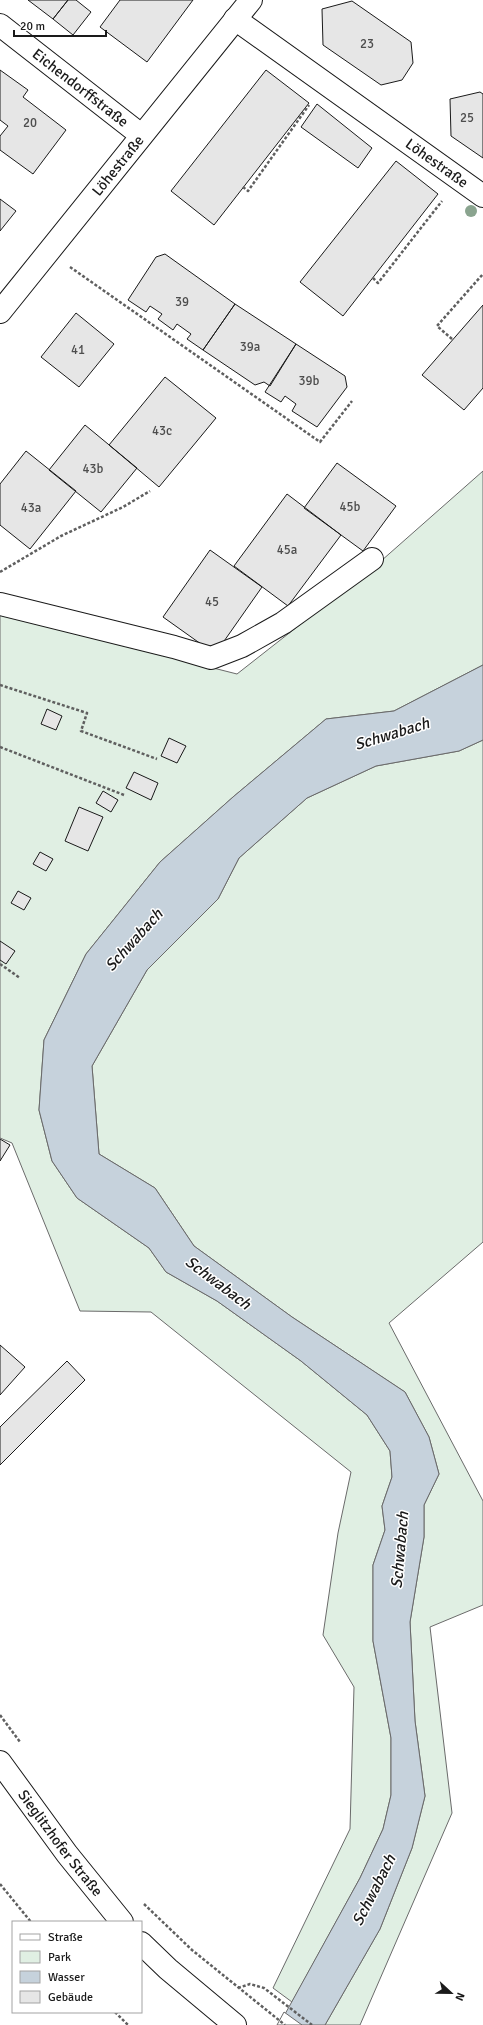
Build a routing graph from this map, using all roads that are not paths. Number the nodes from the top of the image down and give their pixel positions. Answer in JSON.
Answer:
{"nodes":[{"id":1,"x":251,"y":0,"type":"edge"},
{"id":2,"x":235,"y":19,"type":"junction"},
{"id":3,"x":0,"y":25,"type":"edge"},
{"id":4,"x":141,"y":135,"type":"junction"},
{"id":5,"x":483,"y":196,"type":"edge"},
{"id":6,"x":0,"y":312,"type":"edge"},
{"id":7,"x":372,"y":559,"type":"dead end"},
{"id":8,"x":0,"y":604,"type":"edge"},
{"id":9,"x":0,"y":1762,"type":"edge"},
{"id":10,"x":121,"y":1921,"type":"edge"},
{"id":11,"x":142,"y":1944,"type":"edge"},
{"id":12,"x":235,"y":2025,"type":"edge"}],
"edges":[{"from":1,"to":2,"type":"street","name":"Löhestraße"},
{"from":2,"to":4,"type":"street","name":"Löhestraße"},
{"from":2,"to":5,"type":"street","name":"Löhestraße"},
{"from":3,"to":4,"type":"street","name":"Eichendorffstraße"},
{"from":4,"to":6,"type":"street","name":"Löhestraße"},
{"from":7,"to":8,"type":"street"},
{"from":9,"to":10,"type":"street","name":"Sieglitzhofer Straße"},
{"from":11,"to":12,"type":"street"}]}
